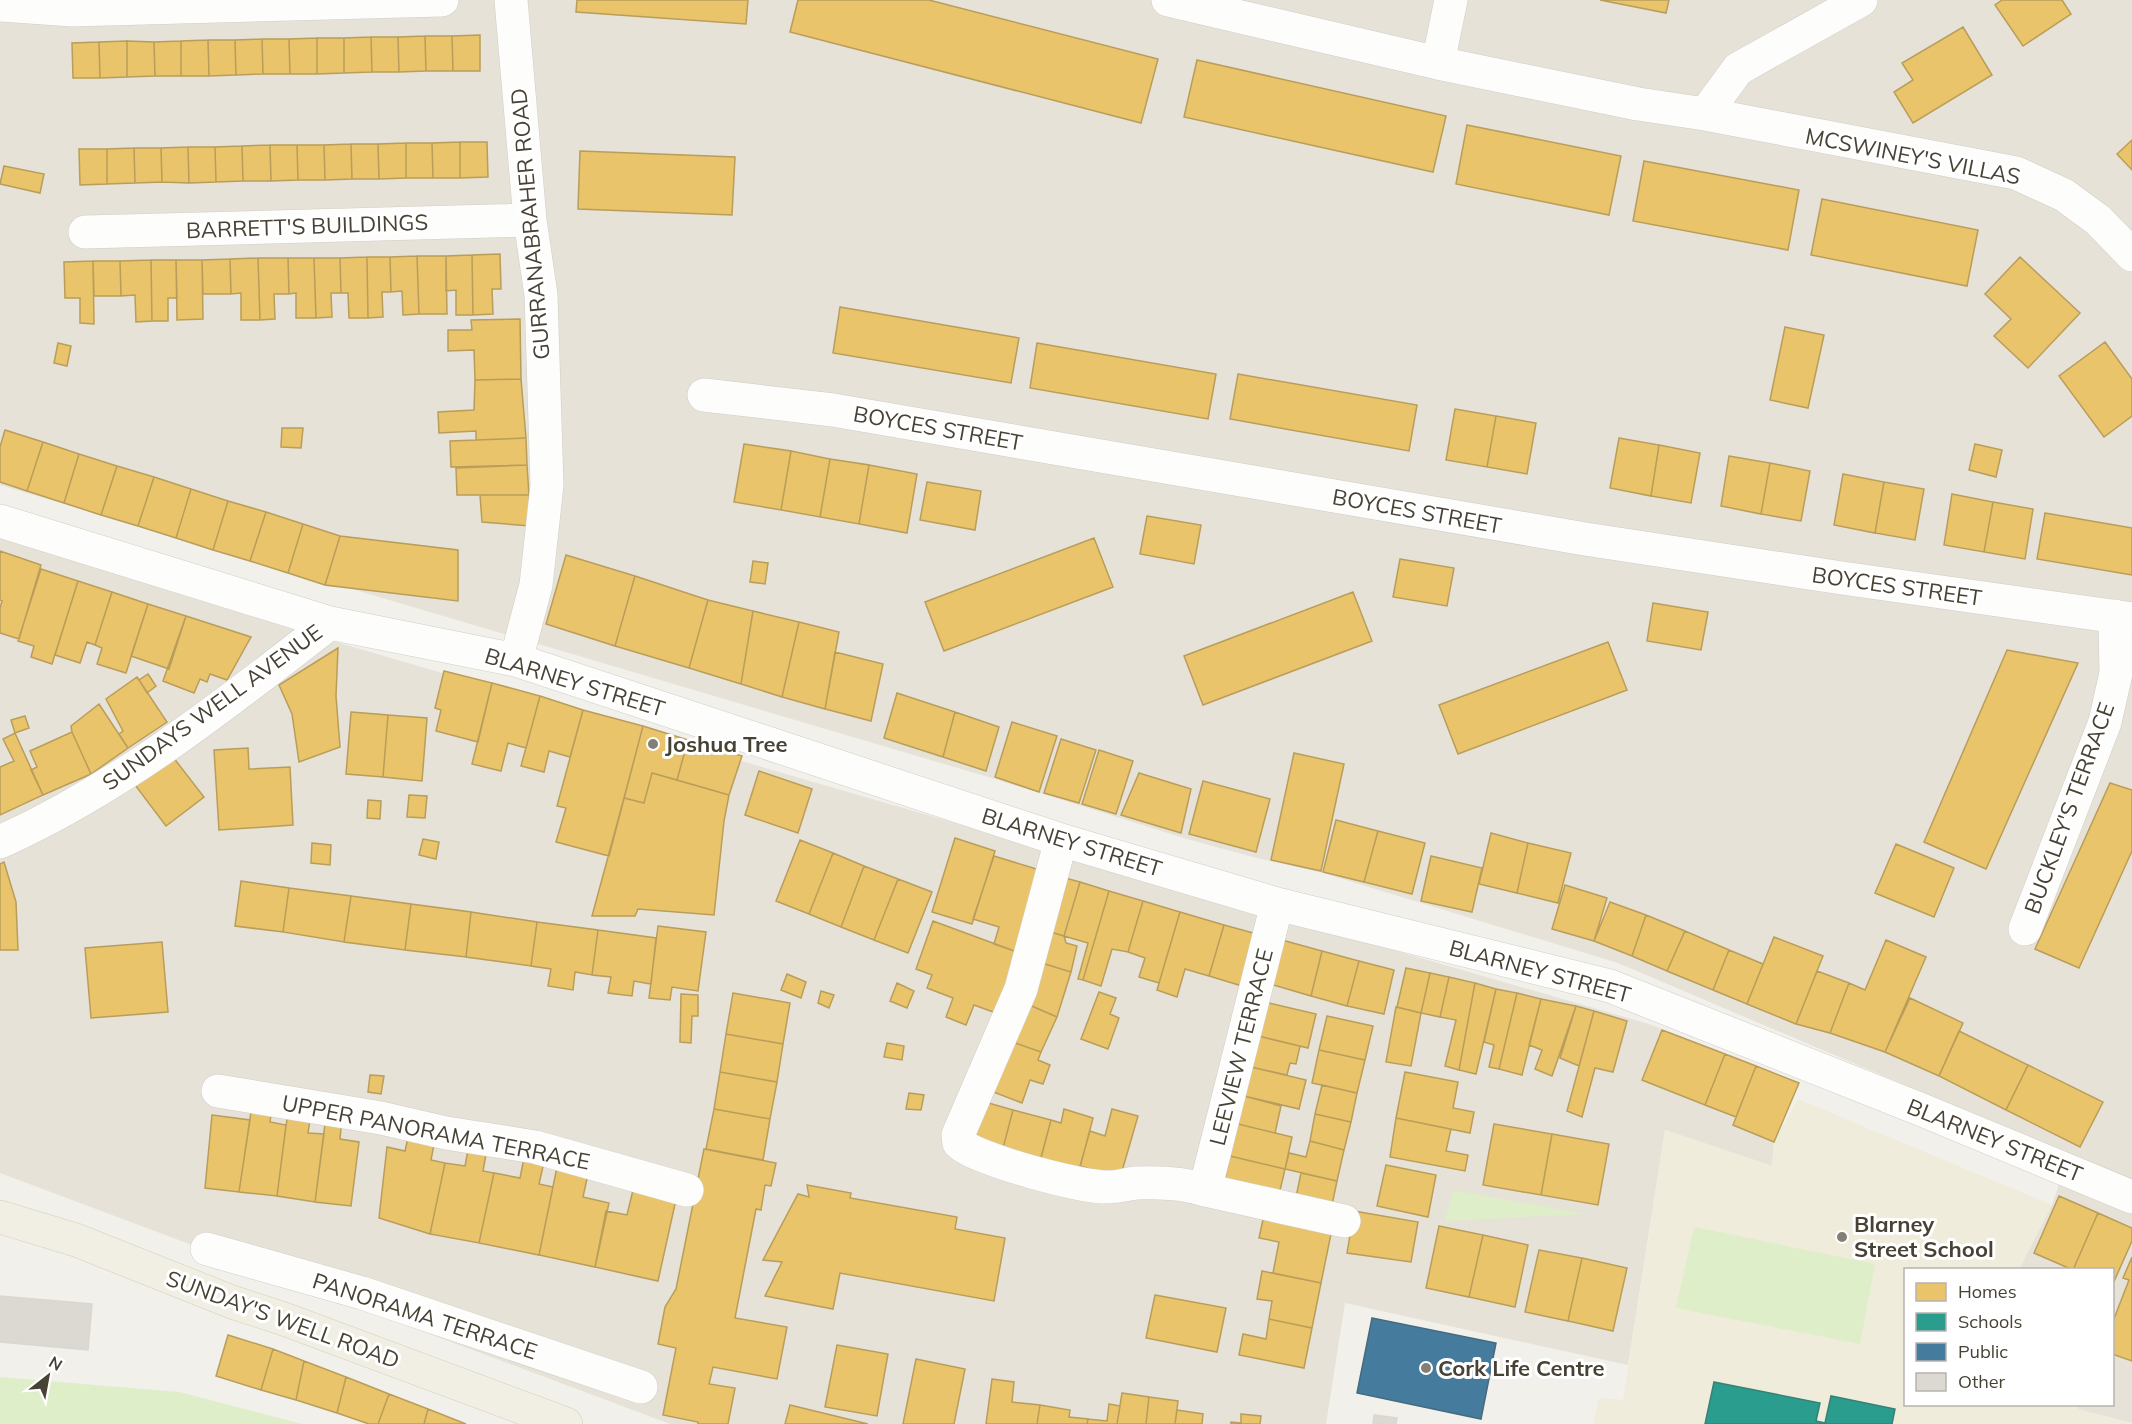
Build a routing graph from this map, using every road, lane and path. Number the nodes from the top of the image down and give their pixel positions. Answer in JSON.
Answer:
{"nodes":[{"id":1,"x":442,"y":0,"type":"edge"},
{"id":2,"x":511,"y":0,"type":"edge"},
{"id":3,"x":1168,"y":0,"type":"edge"},
{"id":4,"x":1451,"y":0,"type":"edge"},
{"id":5,"x":1861,"y":0,"type":"edge"},
{"id":6,"x":0,"y":6,"type":"edge"},
{"id":7,"x":1438,"y":63,"type":"junction"},
{"id":8,"x":1705,"y":114,"type":"junction"},
{"id":9,"x":530,"y":220,"type":"junction"},
{"id":10,"x":85,"y":232,"type":"dead end"},
{"id":11,"x":2132,"y":255,"type":"edge"},
{"id":12,"x":704,"y":395,"type":"dead end"},
{"id":13,"x":0,"y":521,"type":"edge"},
{"id":14,"x":2123,"y":617,"type":"edge"},
{"id":15,"x":330,"y":623,"type":"junction"},
{"id":16,"x":516,"y":660,"type":"junction"},
{"id":17,"x":1061,"y":840,"type":"junction"},
{"id":18,"x":0,"y":843,"type":"edge"},
{"id":19,"x":1277,"y":904,"type":"junction"},
{"id":20,"x":2025,"y":929,"type":"dead end"},
{"id":21,"x":218,"y":1091,"type":"dead end"},
{"id":22,"x":687,"y":1190,"type":"dead end"},
{"id":23,"x":1205,"y":1190,"type":"junction"},
{"id":24,"x":2132,"y":1197,"type":"edge"},
{"id":25,"x":0,"y":1217,"type":"edge"},
{"id":26,"x":1344,"y":1221,"type":"dead end"},
{"id":27,"x":207,"y":1249,"type":"dead end"},
{"id":28,"x":641,"y":1387,"type":"dead end"},
{"id":29,"x":566,"y":1424,"type":"edge"}],
"edges":[{"from":1,"to":6,"type":"street"},
{"from":2,"to":9,"type":"street","name":"GURRANABRAHER ROAD"},
{"from":3,"to":7,"type":"street","name":"MCSWINEY'S VILLAS"},
{"from":4,"to":7,"type":"street"},
{"from":5,"to":8,"type":"street"},
{"from":7,"to":8,"type":"street","name":"MCSWINEY'S VILLAS"},
{"from":8,"to":11,"type":"street","name":"MCSWINEY'S VILLAS"},
{"from":9,"to":10,"type":"street","name":"BARRETT'S BUILDINGS"},
{"from":9,"to":16,"type":"street","name":"GURRANABRAHER ROAD"},
{"from":12,"to":14,"type":"street","name":"BOYCES STREET"},
{"from":13,"to":15,"type":"street","name":"BLARNEY STREET"},
{"from":14,"to":20,"type":"street","name":"BUCKLEY'S TERRACE"},
{"from":15,"to":16,"type":"street","name":"BLARNEY STREET"},
{"from":15,"to":18,"type":"street","name":"SUNDAYS WELL AVENUE"},
{"from":16,"to":17,"type":"street","name":"BLARNEY STREET"},
{"from":17,"to":19,"type":"street","name":"BLARNEY STREET"},
{"from":17,"to":23,"type":"street"},
{"from":19,"to":23,"type":"street","name":"LEEVIEW TERRACE"},
{"from":19,"to":24,"type":"street","name":"BLARNEY STREET"},
{"from":21,"to":22,"type":"street","name":"UPPER PANORAMA TERRACE"},
{"from":23,"to":26,"type":"street"},
{"from":25,"to":29,"type":"main road","name":"SUNDAY'S WELL ROAD"},
{"from":27,"to":28,"type":"street","name":"PANORAMA TERRACE"}]}
